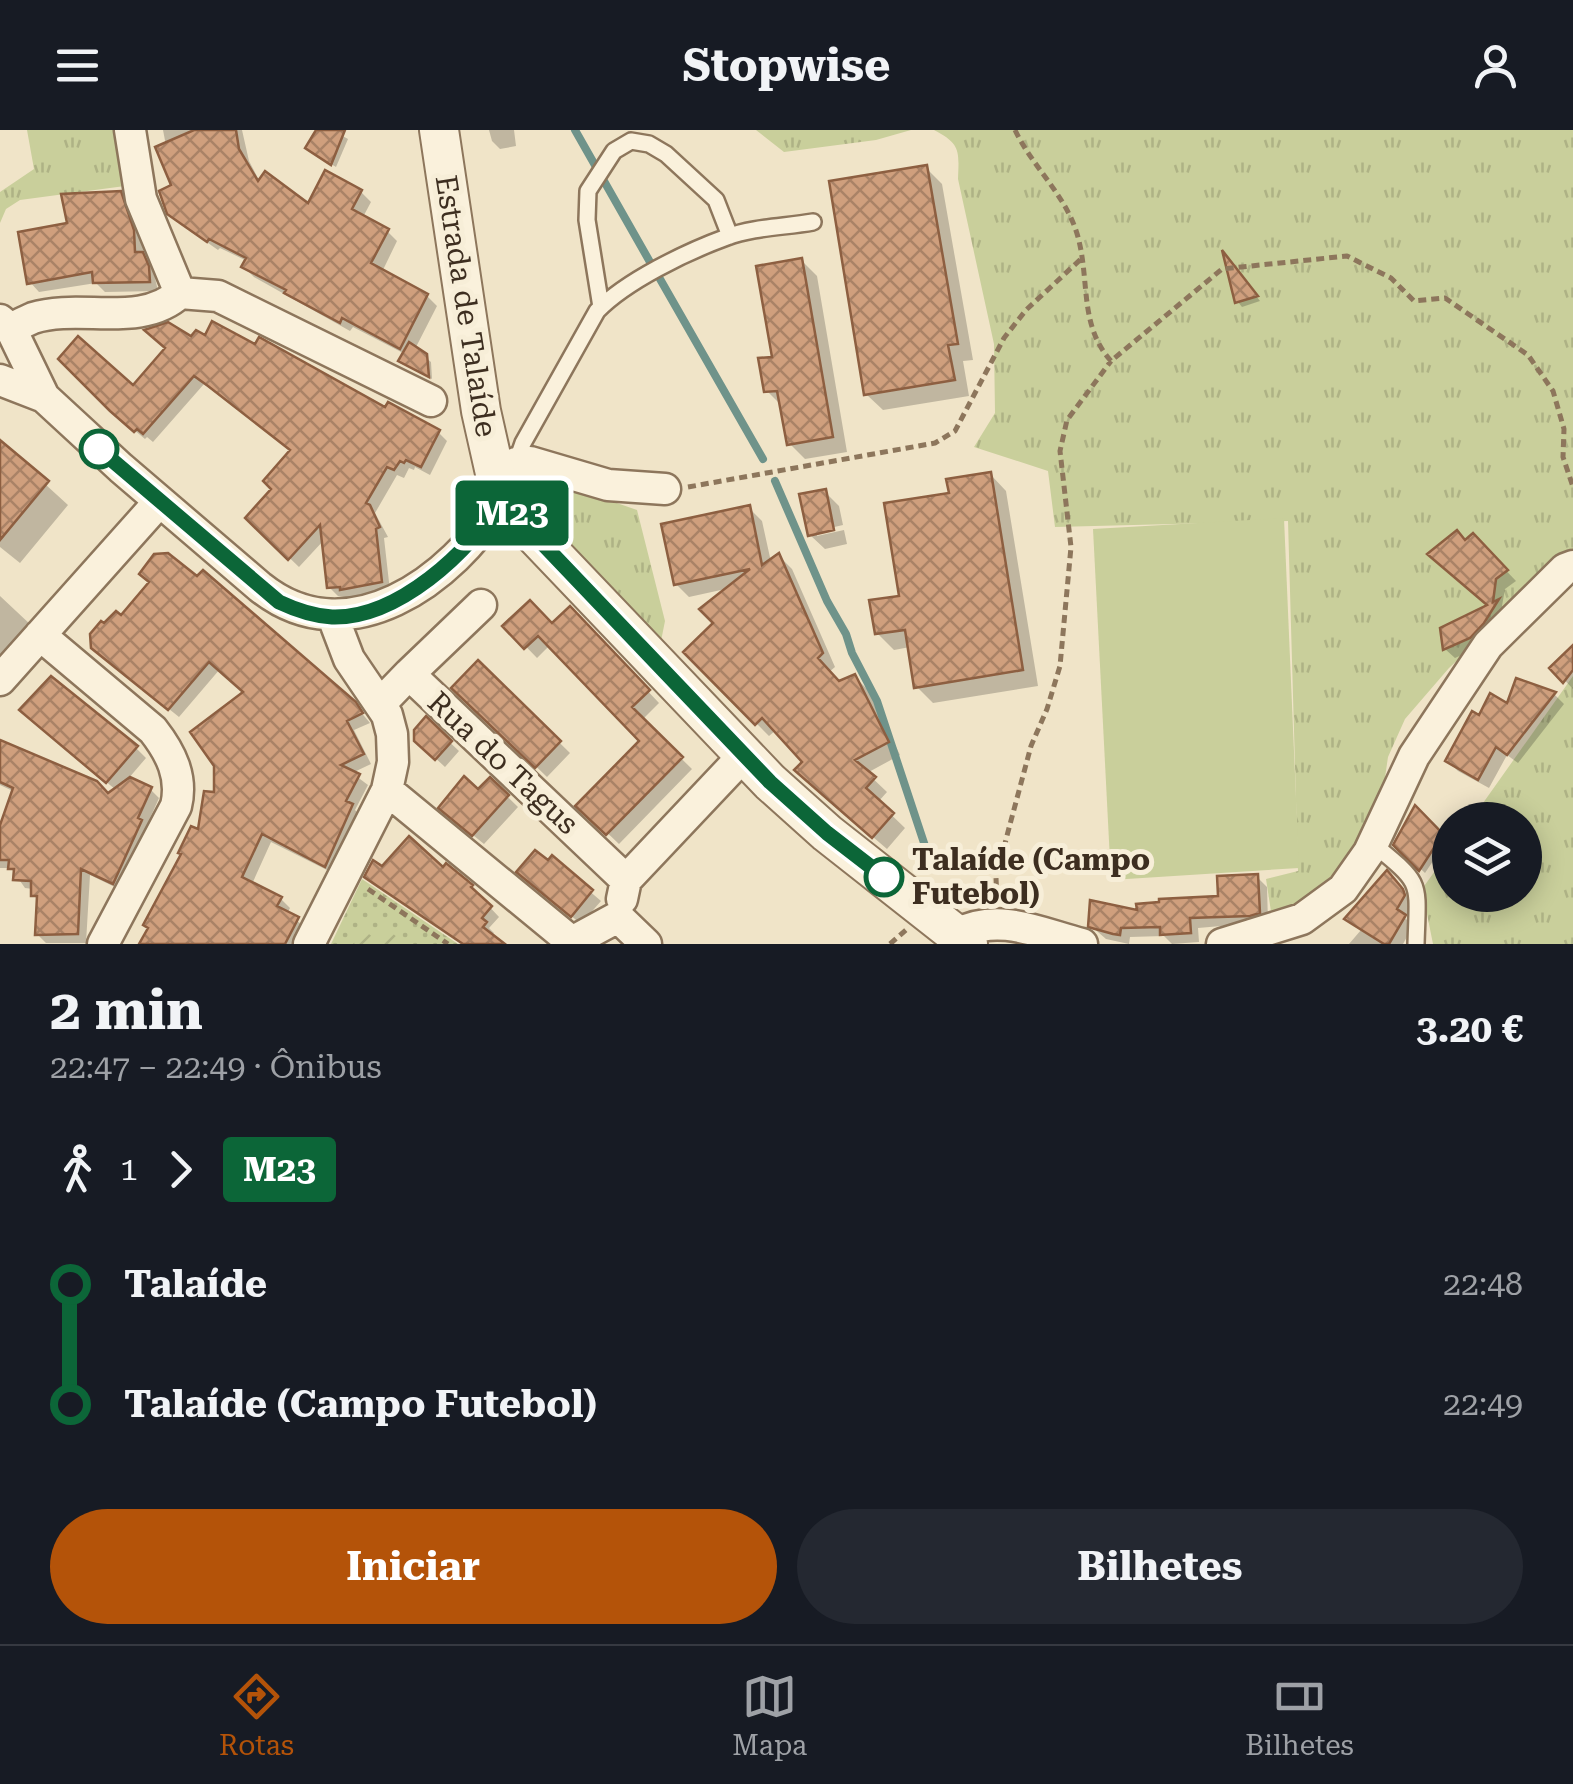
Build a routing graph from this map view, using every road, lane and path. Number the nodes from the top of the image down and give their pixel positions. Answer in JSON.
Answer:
{"nodes":[{"id":1,"x":130,"y":130,"type":"edge"},
{"id":2,"x":439,"y":130,"type":"edge"},
{"id":3,"x":1016,"y":130,"type":"edge"},
{"id":4,"x":813,"y":222,"type":"dead end"},
{"id":5,"x":730,"y":236,"type":"junction"},
{"id":6,"x":1082,"y":258,"type":"junction"},
{"id":7,"x":180,"y":294,"type":"junction"},
{"id":8,"x":601,"y":307,"type":"junction"},
{"id":9,"x":9,"y":331,"type":"edge"},
{"id":10,"x":1111,"y":361,"type":"junction"},
{"id":11,"x":0,"y":371,"type":"edge"},
{"id":12,"x":0,"y":380,"type":"edge"},
{"id":13,"x":44,"y":397,"type":"junction"},
{"id":14,"x":430,"y":401,"type":"dead end"},
{"id":15,"x":504,"y":482,"type":"junction"},
{"id":16,"x":1573,"y":487,"type":"edge"},
{"id":17,"x":664,"y":489,"type":"joint"},
{"id":18,"x":159,"y":502,"type":"junction"},
{"id":19,"x":1573,"y":566,"type":"edge"},
{"id":20,"x":481,"y":605,"type":"dead end"},
{"id":21,"x":333,"y":617,"type":"junction"},
{"id":22,"x":40,"y":635,"type":"junction"},
{"id":23,"x":409,"y":674,"type":"junction"},
{"id":24,"x":0,"y":680,"type":"edge"},
{"id":25,"x":381,"y":703,"type":"junction"},
{"id":26,"x":746,"y":754,"type":"junction"},
{"id":27,"x":387,"y":790,"type":"junction"},
{"id":28,"x":1372,"y":843,"type":"junction"},
{"id":29,"x":626,"y":880,"type":"junction"},
{"id":30,"x":370,"y":891,"type":"dead end"},
{"id":31,"x":618,"y":916,"type":"junction"},
{"id":32,"x":974,"y":933,"type":"edge"},
{"id":33,"x":434,"y":935,"type":"junction"},
{"id":34,"x":102,"y":944,"type":"edge"},
{"id":35,"x":310,"y":944,"type":"edge"},
{"id":36,"x":428,"y":944,"type":"edge"},
{"id":37,"x":448,"y":944,"type":"edge"},
{"id":38,"x":646,"y":944,"type":"edge"},
{"id":39,"x":1082,"y":944,"type":"edge"},
{"id":40,"x":1222,"y":944,"type":"edge"},
{"id":41,"x":1416,"y":944,"type":"edge"}],
"edges":[{"from":1,"to":7,"type":"street"},
{"from":2,"to":15,"type":"street","name":"Estrada de Talaíde"},
{"from":3,"to":6,"type":"path"},
{"from":4,"to":5,"type":"lane"},
{"from":5,"to":8,"type":"lane"},
{"from":5,"to":8,"type":"lane"},
{"from":6,"to":10,"type":"path"},
{"from":6,"to":17,"type":"path"},
{"from":7,"to":9,"type":"street"},
{"from":7,"to":14,"type":"street"},
{"from":8,"to":15,"type":"lane"},
{"from":9,"to":11,"type":"street"},
{"from":9,"to":13,"type":"street"},
{"from":10,"to":16,"type":"path"},
{"from":10,"to":32,"type":"path"},
{"from":12,"to":13,"type":"street"},
{"from":13,"to":18,"type":"street"},
{"from":15,"to":17,"type":"street"},
{"from":15,"to":21,"type":"street"},
{"from":15,"to":26,"type":"street"},
{"from":18,"to":21,"type":"street"},
{"from":18,"to":22,"type":"street"},
{"from":19,"to":28,"type":"street"},
{"from":20,"to":23,"type":"street"},
{"from":21,"to":25,"type":"street"},
{"from":22,"to":24,"type":"street"},
{"from":22,"to":34,"type":"street"},
{"from":23,"to":25,"type":"street","name":"Rua do Tagus"},
{"from":23,"to":29,"type":"street","name":"Rua do Tagus"},
{"from":25,"to":27,"type":"street"},
{"from":26,"to":29,"type":"street"},
{"from":26,"to":32,"type":"street"},
{"from":27,"to":31,"type":"street"},
{"from":27,"to":35,"type":"street"},
{"from":28,"to":40,"type":"street"},
{"from":28,"to":41,"type":"lane"},
{"from":29,"to":31,"type":"street"},
{"from":30,"to":33,"type":"path"},
{"from":31,"to":38,"type":"street"},
{"from":32,"to":39,"type":"street"},
{"from":33,"to":36,"type":"path"},
{"from":33,"to":37,"type":"path"}]}
